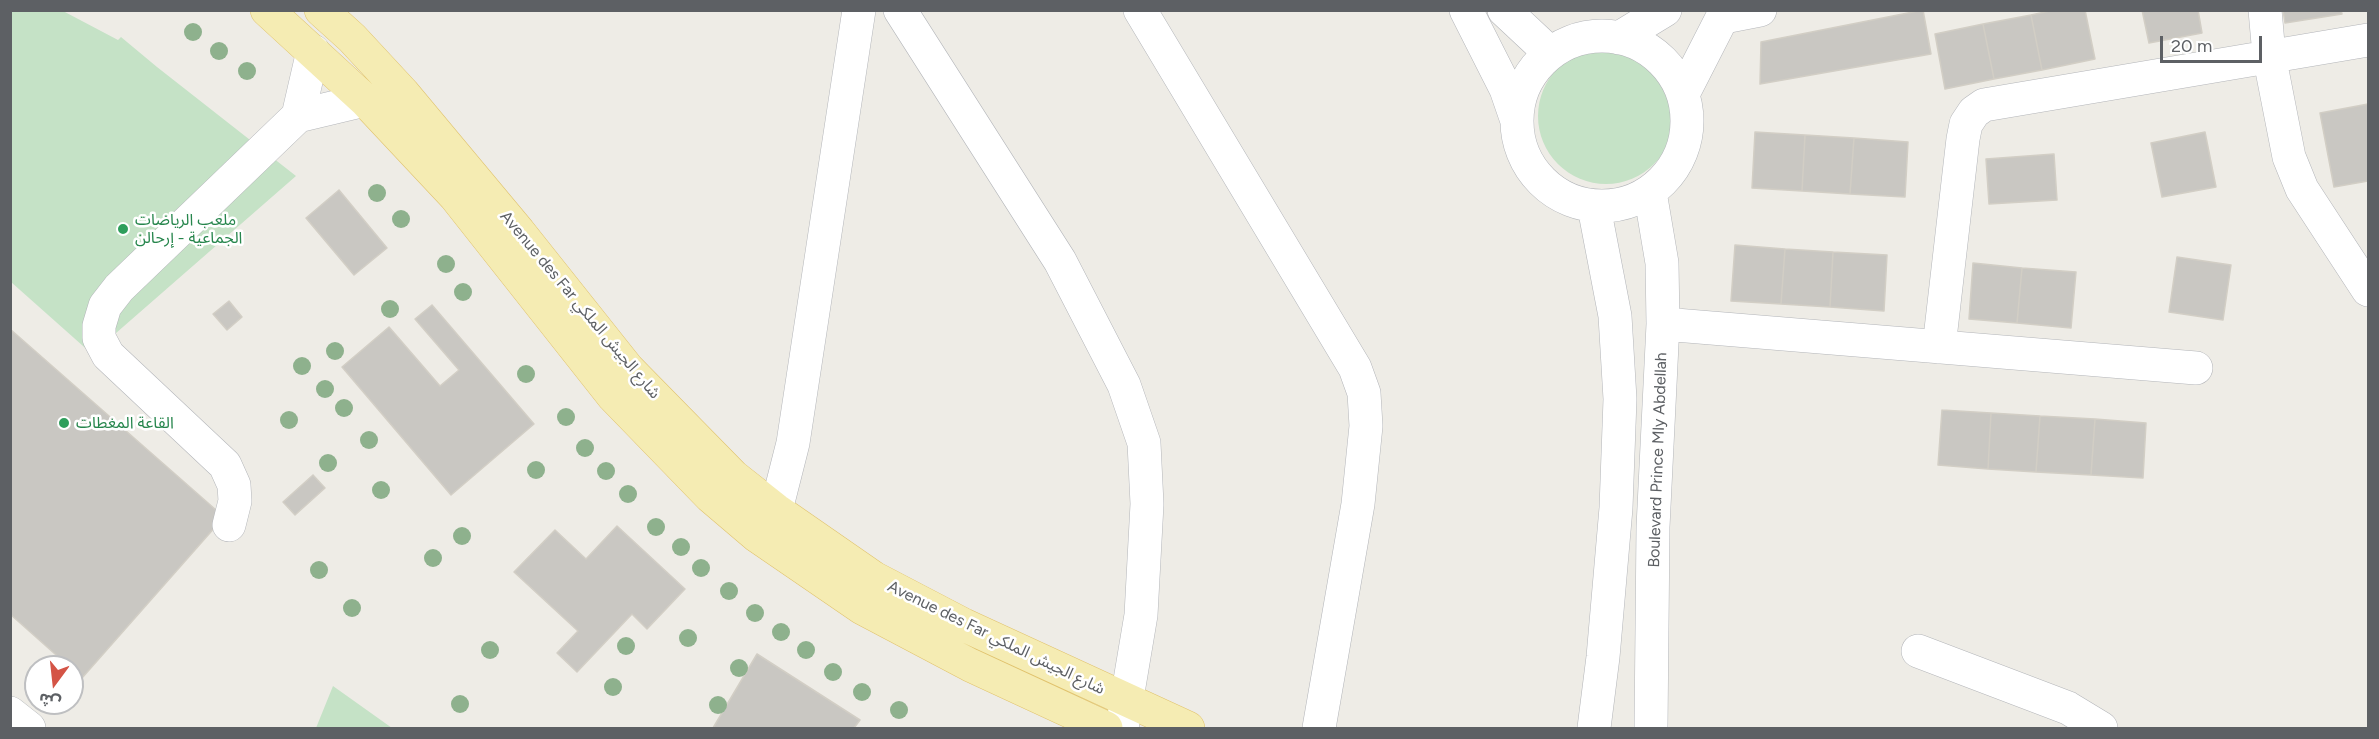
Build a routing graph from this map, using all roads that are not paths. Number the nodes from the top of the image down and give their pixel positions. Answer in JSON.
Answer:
{"nodes":[{"id":1,"x":267,"y":10,"type":"edge"},
{"id":2,"x":321,"y":10,"type":"edge"},
{"id":3,"x":859,"y":10,"type":"edge"},
{"id":4,"x":900,"y":10,"type":"edge"},
{"id":5,"x":1140,"y":10,"type":"edge"},
{"id":6,"x":1466,"y":10,"type":"edge"},
{"id":7,"x":1504,"y":10,"type":"edge"},
{"id":8,"x":1665,"y":10,"type":"edge"},
{"id":9,"x":1760,"y":10,"type":"edge"},
{"id":10,"x":2265,"y":10,"type":"edge"},
{"id":11,"x":1725,"y":14,"type":"edge"},
{"id":12,"x":1619,"y":38,"type":"junction"},
{"id":13,"x":2368,"y":40,"type":"edge"},
{"id":14,"x":313,"y":51,"type":"junction"},
{"id":15,"x":1550,"y":53,"type":"junction"},
{"id":16,"x":2270,"y":55,"type":"junction"},
{"id":17,"x":1683,"y":94,"type":"junction"},
{"id":18,"x":365,"y":100,"type":"junction"},
{"id":19,"x":298,"y":116,"type":"junction"},
{"id":20,"x":1516,"y":118,"type":"junction"},
{"id":21,"x":1650,"y":192,"type":"junction"},
{"id":22,"x":1594,"y":207,"type":"junction"},
{"id":23,"x":2368,"y":290,"type":"edge"},
{"id":24,"x":1663,"y":324,"type":"junction"},
{"id":25,"x":1939,"y":346,"type":"junction"},
{"id":26,"x":2196,"y":368,"type":"dead end"},
{"id":27,"x":776,"y":510,"type":"junction"},
{"id":28,"x":229,"y":525,"type":"dead end"},
{"id":29,"x":757,"y":536,"type":"junction"},
{"id":30,"x":1918,"y":651,"type":"dead end"},
{"id":31,"x":10,"y":713,"type":"edge"},
{"id":32,"x":1125,"y":715,"type":"edge"},
{"id":33,"x":29,"y":729,"type":"edge"},
{"id":34,"x":1106,"y":729,"type":"edge"},
{"id":35,"x":1188,"y":729,"type":"edge"},
{"id":36,"x":1319,"y":729,"type":"edge"},
{"id":37,"x":1594,"y":729,"type":"edge"},
{"id":38,"x":1651,"y":729,"type":"edge"},
{"id":39,"x":2101,"y":729,"type":"edge"}],
"edges":[{"from":1,"to":14,"type":"main road","name":"Avenue des Far شارع الجيش الملكي"},
{"from":2,"to":27,"type":"main road","name":"Avenue des Far شارع الجيش الملكي"},
{"from":3,"to":27,"type":"street"},
{"from":4,"to":32,"type":"street"},
{"from":5,"to":36,"type":"street"},
{"from":6,"to":20,"type":"street"},
{"from":7,"to":15,"type":"street"},
{"from":8,"to":12,"type":"street"},
{"from":9,"to":11,"type":"street"},
{"from":10,"to":16,"type":"street"},
{"from":11,"to":17,"type":"street"},
{"from":12,"to":15,"type":"street"},
{"from":12,"to":17,"type":"street"},
{"from":13,"to":16,"type":"street"},
{"from":14,"to":18,"type":"main road","name":"Avenue des Far شارع الجيش الملكي"},
{"from":14,"to":19,"type":"street"},
{"from":15,"to":20,"type":"street"},
{"from":16,"to":23,"type":"street"},
{"from":16,"to":25,"type":"street"},
{"from":17,"to":21,"type":"street"},
{"from":18,"to":19,"type":"street"},
{"from":18,"to":29,"type":"main road","name":"Avenue des Far شارع الجيش الملكي"},
{"from":19,"to":28,"type":"street"},
{"from":20,"to":22,"type":"street"},
{"from":21,"to":22,"type":"street"},
{"from":21,"to":24,"type":"street","name":"Boulevard Prince Mly Abdellah"},
{"from":22,"to":37,"type":"street"},
{"from":24,"to":25,"type":"street"},
{"from":24,"to":38,"type":"street","name":"Boulevard Prince Mly Abdellah"},
{"from":25,"to":26,"type":"street"},
{"from":27,"to":29,"type":"street"},
{"from":27,"to":32,"type":"main road","name":"Avenue des Far شارع الجيش الملكي"},
{"from":29,"to":34,"type":"main road","name":"Avenue des Far شارع الجيش الملكي"},
{"from":30,"to":39,"type":"street"},
{"from":31,"to":33,"type":"street"},
{"from":32,"to":35,"type":"main road","name":"Avenue des Far شارع الجيش الملكي"}]}
